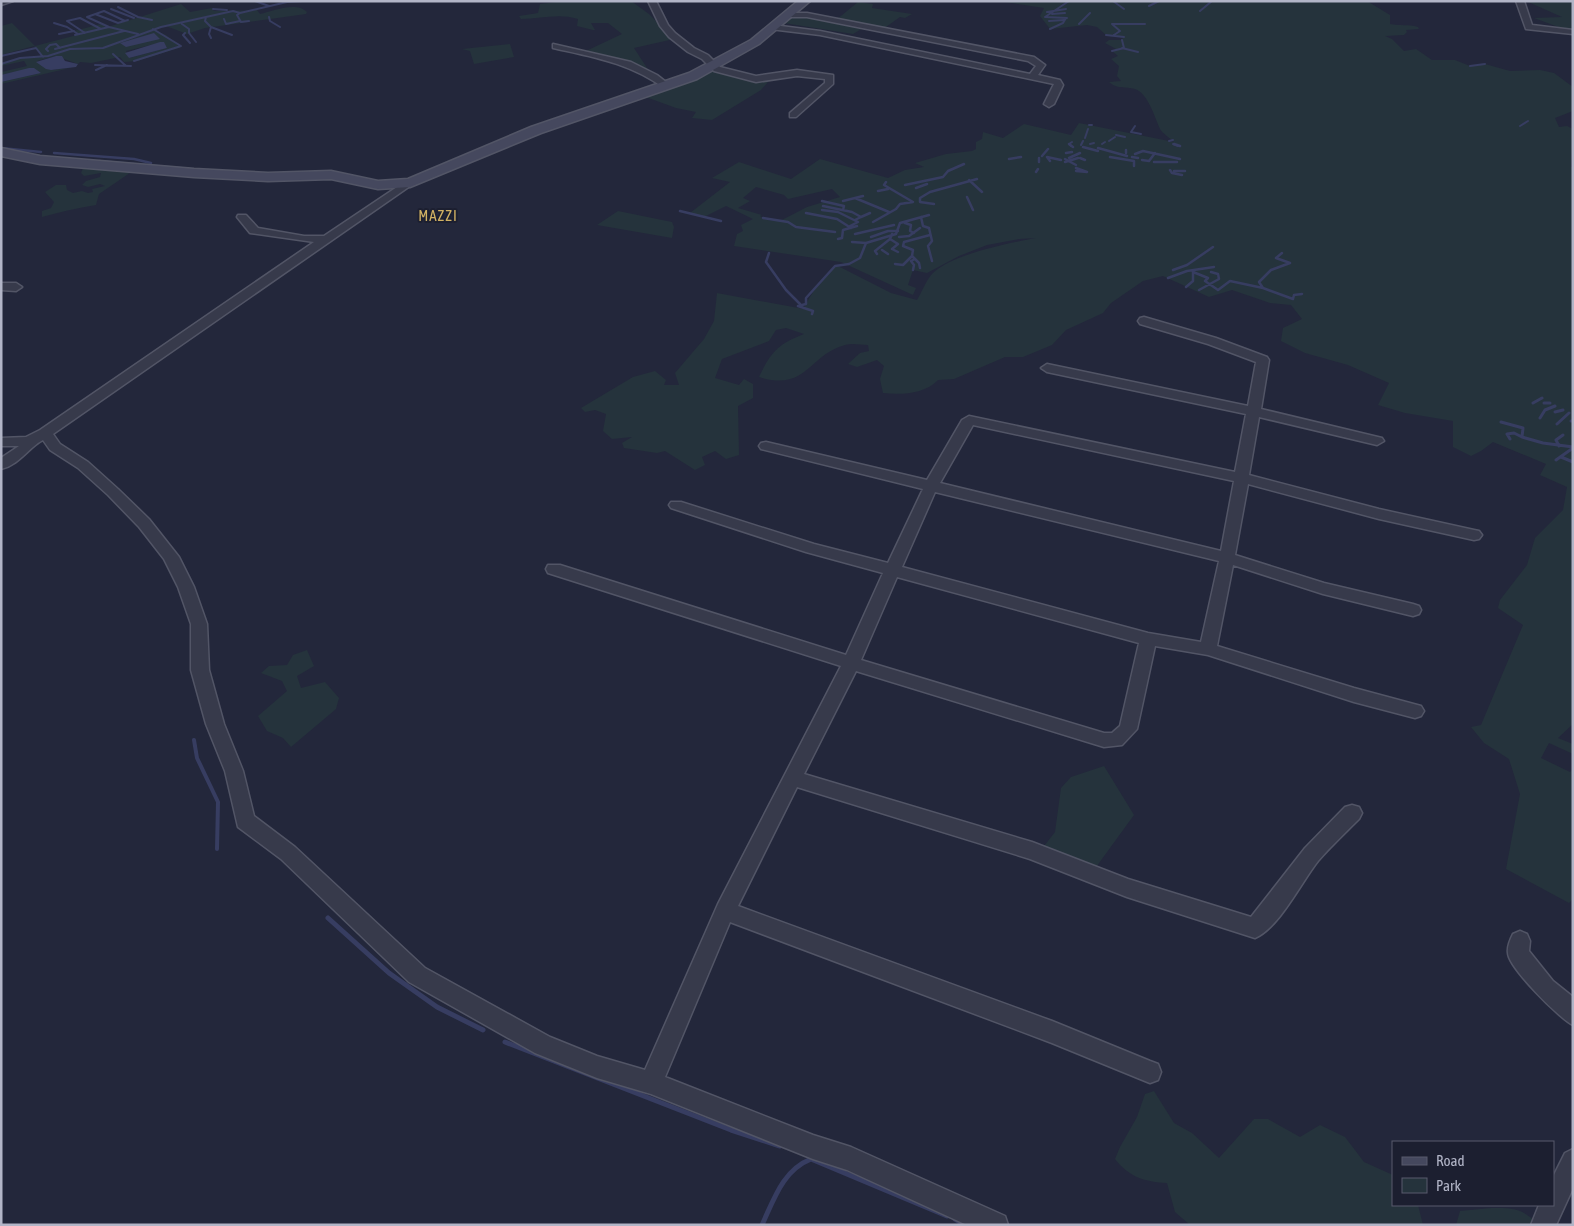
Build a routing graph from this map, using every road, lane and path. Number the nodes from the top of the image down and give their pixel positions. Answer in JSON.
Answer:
{"nodes":[{"id":1,"x":9,"y":1,"type":"edge"},
{"id":2,"x":652,"y":1,"type":"edge"},
{"id":3,"x":805,"y":1,"type":"edge"},
{"id":4,"x":1520,"y":1,"type":"edge"},
{"id":5,"x":1,"y":3,"type":"edge"},
{"id":6,"x":790,"y":15,"type":"junction"},
{"id":7,"x":773,"y":27,"type":"junction"},
{"id":8,"x":1573,"y":32,"type":"edge"},
{"id":9,"x":556,"y":46,"type":"dead end"},
{"id":10,"x":712,"y":66,"type":"junction"},
{"id":11,"x":1031,"y":78,"type":"junction"},
{"id":12,"x":667,"y":86,"type":"junction"},
{"id":13,"x":1049,"y":104,"type":"dead end"},
{"id":14,"x":793,"y":115,"type":"dead end"},
{"id":15,"x":1,"y":152,"type":"edge"},
{"id":16,"x":406,"y":184,"type":"junction"},
{"id":17,"x":378,"y":185,"type":"junction"},
{"id":18,"x":389,"y":197,"type":"junction"},
{"id":19,"x":242,"y":217,"type":"dead end"},
{"id":20,"x":326,"y":239,"type":"junction"},
{"id":21,"x":1,"y":286,"type":"edge"},
{"id":22,"x":16,"y":287,"type":"dead end"},
{"id":23,"x":1144,"y":321,"type":"dead end"},
{"id":24,"x":1047,"y":368,"type":"dead end"},
{"id":25,"x":1253,"y":411,"type":"junction"},
{"id":26,"x":45,"y":433,"type":"junction"},
{"id":27,"x":28,"y":441,"type":"junction"},
{"id":28,"x":1376,"y":441,"type":"dead end"},
{"id":29,"x":1,"y":442,"type":"edge"},
{"id":30,"x":766,"y":446,"type":"dead end"},
{"id":31,"x":1,"y":465,"type":"edge"},
{"id":32,"x":1241,"y":478,"type":"junction"},
{"id":33,"x":932,"y":485,"type":"junction"},
{"id":34,"x":676,"y":505,"type":"dead end"},
{"id":35,"x":1474,"y":535,"type":"dead end"},
{"id":36,"x":1227,"y":558,"type":"junction"},
{"id":37,"x":554,"y":569,"type":"dead end"},
{"id":38,"x":894,"y":569,"type":"junction"},
{"id":39,"x":1413,"y":610,"type":"dead end"},
{"id":40,"x":1148,"y":639,"type":"junction"},
{"id":41,"x":1208,"y":648,"type":"junction"},
{"id":42,"x":851,"y":663,"type":"junction"},
{"id":43,"x":1415,"y":711,"type":"dead end"},
{"id":44,"x":793,"y":778,"type":"junction"},
{"id":45,"x":1352,"y":814,"type":"dead end"},
{"id":46,"x":725,"y":911,"type":"junction"},
{"id":47,"x":1520,"y":941,"type":"dead end"},
{"id":48,"x":1573,"y":1014,"type":"edge"},
{"id":49,"x":1150,"y":1072,"type":"dead end"},
{"id":50,"x":651,"y":1083,"type":"junction"},
{"id":51,"x":1573,"y":1161,"type":"edge"},
{"id":52,"x":1554,"y":1202,"type":"edge"},
{"id":53,"x":1552,"y":1206,"type":"edge"},
{"id":54,"x":996,"y":1225,"type":"edge"},
{"id":55,"x":1543,"y":1225,"type":"edge"}],
"edges":[{"from":1,"to":5,"type":"street"},
{"from":2,"to":10,"type":"street"},
{"from":3,"to":6,"type":"street"},
{"from":4,"to":8,"type":"street"},
{"from":6,"to":7,"type":"street"},
{"from":6,"to":11,"type":"street"},
{"from":7,"to":10,"type":"street"},
{"from":7,"to":11,"type":"street"},
{"from":9,"to":12,"type":"street"},
{"from":10,"to":12,"type":"street"},
{"from":10,"to":14,"type":"street"},
{"from":11,"to":13,"type":"street"},
{"from":12,"to":16,"type":"street"},
{"from":15,"to":17,"type":"street"},
{"from":16,"to":17,"type":"street"},
{"from":16,"to":18,"type":"street"},
{"from":17,"to":18,"type":"street"},
{"from":18,"to":20,"type":"street"},
{"from":19,"to":20,"type":"street"},
{"from":20,"to":26,"type":"street"},
{"from":21,"to":22,"type":"street"},
{"from":23,"to":25,"type":"street"},
{"from":24,"to":25,"type":"street"},
{"from":25,"to":28,"type":"street"},
{"from":25,"to":32,"type":"street"},
{"from":26,"to":27,"type":"street"},
{"from":26,"to":50,"type":"street"},
{"from":27,"to":29,"type":"street"},
{"from":27,"to":31,"type":"street"},
{"from":30,"to":33,"type":"street"},
{"from":32,"to":33,"type":"street"},
{"from":32,"to":35,"type":"street"},
{"from":32,"to":36,"type":"street"},
{"from":33,"to":36,"type":"street"},
{"from":33,"to":38,"type":"street"},
{"from":34,"to":38,"type":"street"},
{"from":36,"to":39,"type":"street"},
{"from":36,"to":41,"type":"street"},
{"from":37,"to":42,"type":"street"},
{"from":38,"to":40,"type":"street"},
{"from":38,"to":42,"type":"street"},
{"from":40,"to":41,"type":"street"},
{"from":40,"to":42,"type":"street"},
{"from":41,"to":43,"type":"street"},
{"from":42,"to":44,"type":"street"},
{"from":44,"to":45,"type":"street"},
{"from":44,"to":46,"type":"street"},
{"from":46,"to":49,"type":"street"},
{"from":46,"to":50,"type":"street"},
{"from":47,"to":48,"type":"street"},
{"from":50,"to":54,"type":"street"},
{"from":51,"to":52,"type":"street"},
{"from":53,"to":55,"type":"street"}]}
